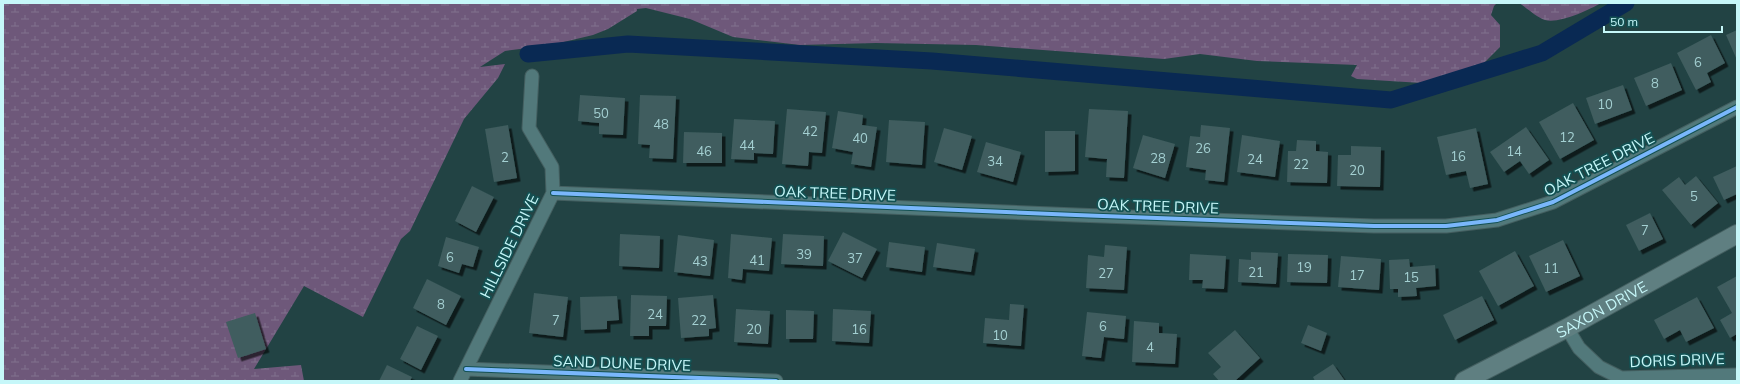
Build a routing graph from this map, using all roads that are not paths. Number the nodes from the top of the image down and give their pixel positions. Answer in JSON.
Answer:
{"nodes":[{"id":1,"x":532,"y":76,"type":"dead end"},
{"id":2,"x":1737,"y":107,"type":"edge"},
{"id":3,"x":553,"y":193,"type":"junction"},
{"id":4,"x":1737,"y":234,"type":"edge"},
{"id":5,"x":1566,"y":328,"type":"junction"},
{"id":6,"x":466,"y":369,"type":"junction"},
{"id":7,"x":1737,"y":375,"type":"edge"},
{"id":8,"x":460,"y":381,"type":"edge"},
{"id":9,"x":776,"y":381,"type":"edge"},
{"id":10,"x":1464,"y":381,"type":"edge"}],
"edges":[{"from":1,"to":3,"type":"street","name":"HILLSIDE DRIVE"},
{"from":2,"to":3,"type":"street","name":"OAK TREE DRIVE"},
{"from":3,"to":6,"type":"street","name":"HILLSIDE DRIVE"},
{"from":4,"to":5,"type":"street","name":"SAXON DRIVE"},
{"from":5,"to":7,"type":"street","name":"DORIS DRIVE"},
{"from":5,"to":10,"type":"street","name":"SAXON DRIVE"},
{"from":6,"to":8,"type":"street","name":"HILLSIDE DRIVE"},
{"from":6,"to":9,"type":"street","name":"SAND DUNE DRIVE"}]}
